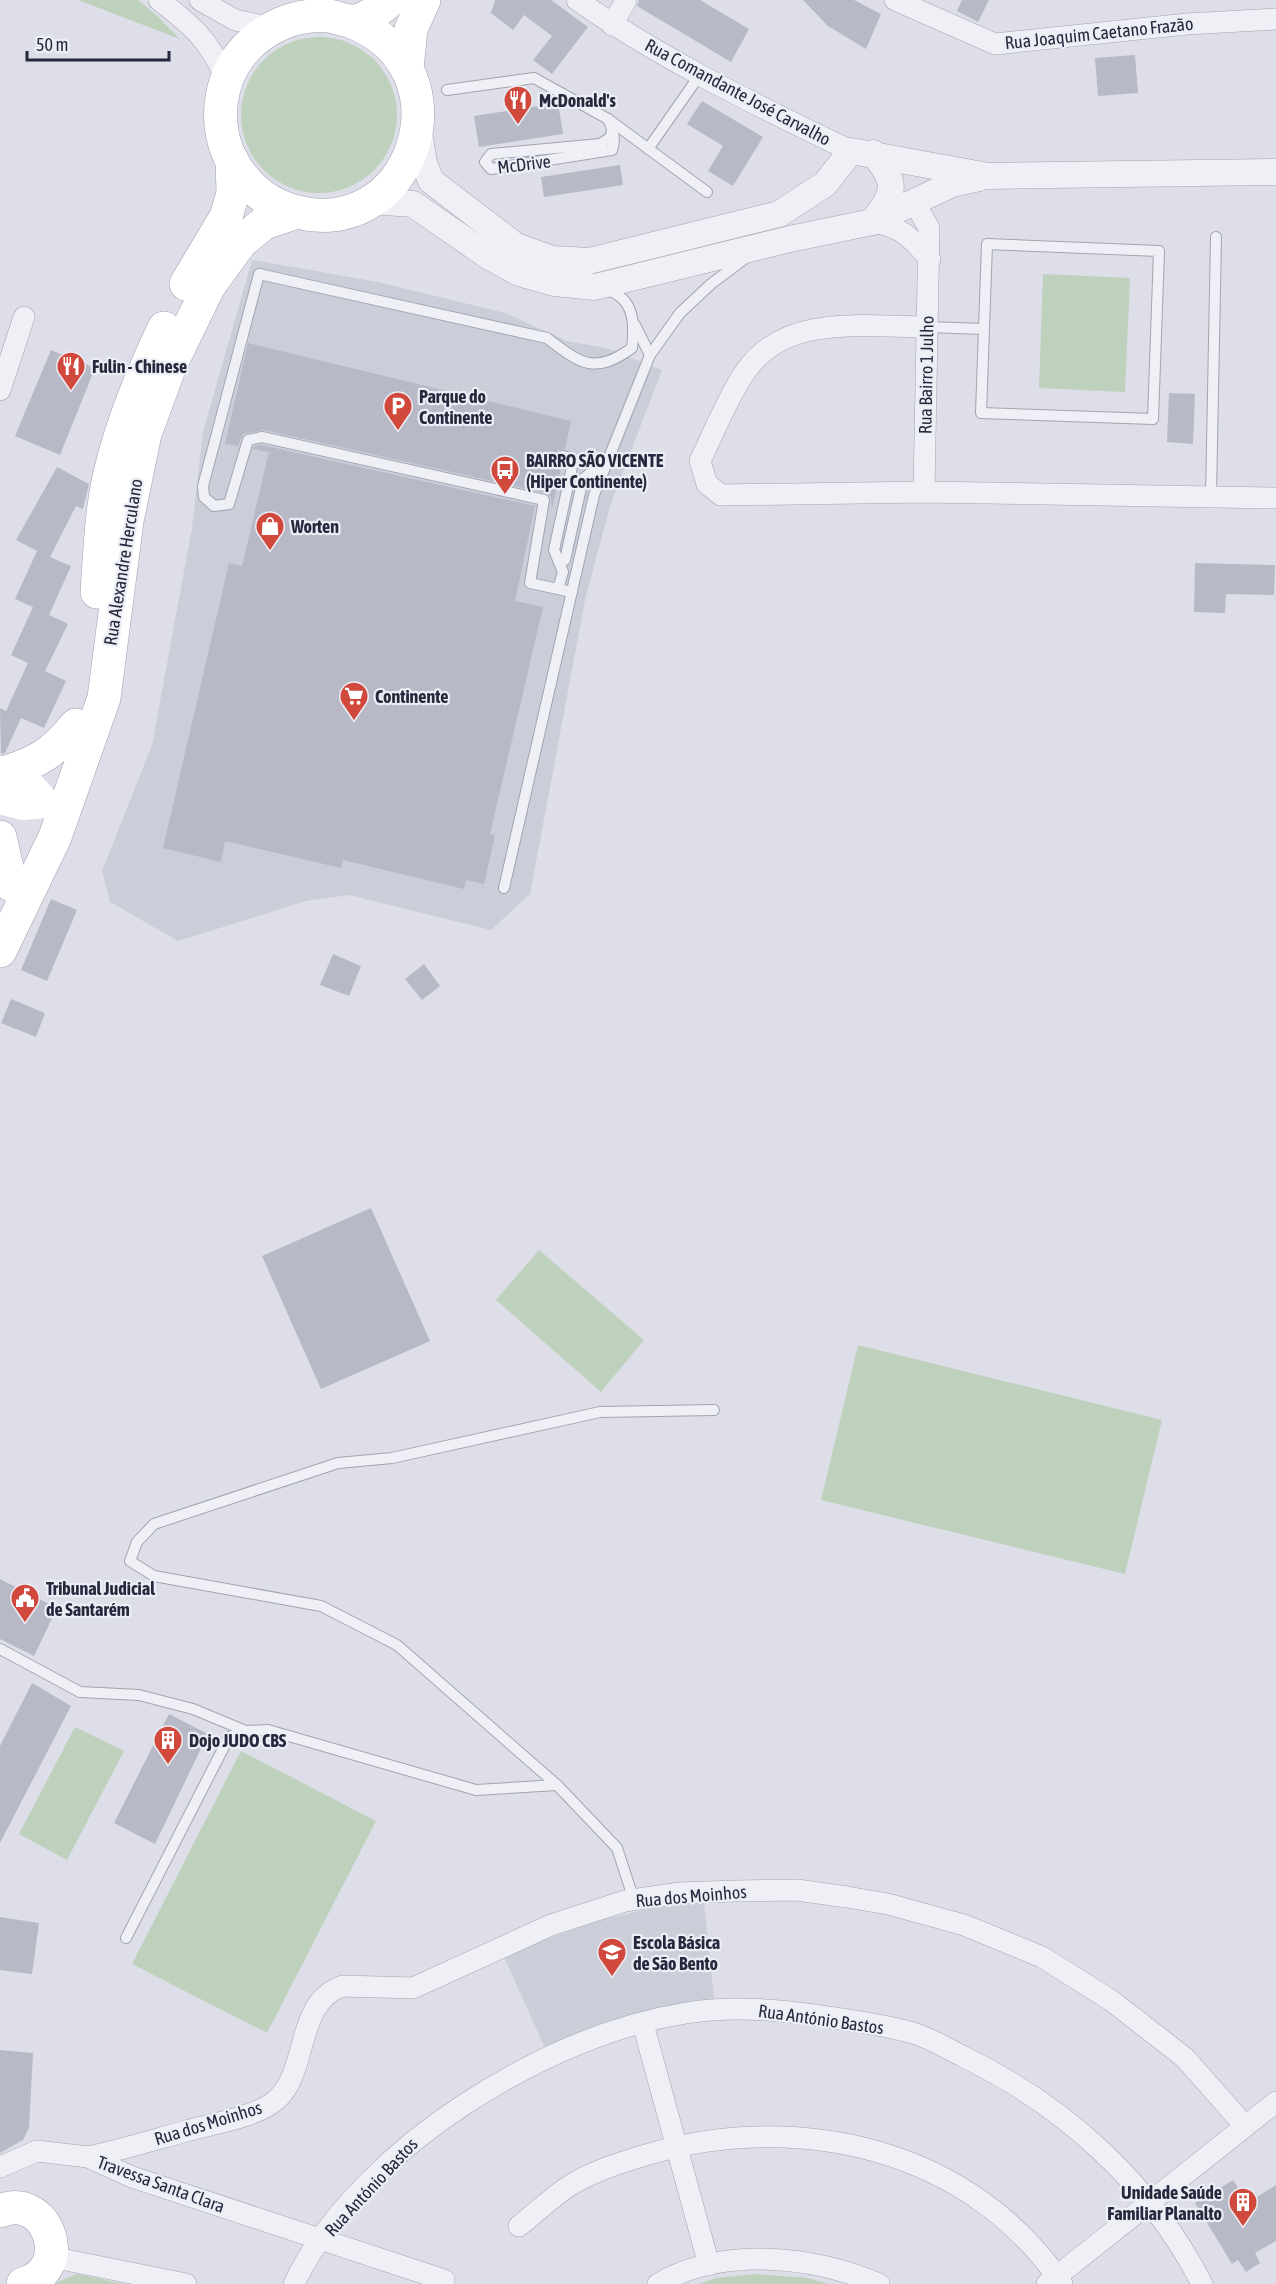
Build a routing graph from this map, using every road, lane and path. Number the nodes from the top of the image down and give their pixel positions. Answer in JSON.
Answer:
{"nodes":[{"id":1,"x":159,"y":0,"type":"edge"},
{"id":2,"x":200,"y":0,"type":"edge"},
{"id":3,"x":390,"y":0,"type":"edge"},
{"id":4,"x":424,"y":0,"type":"edge"},
{"id":5,"x":577,"y":0,"type":"edge"},
{"id":6,"x":626,"y":0,"type":"edge"},
{"id":7,"x":895,"y":0,"type":"edge"},
{"id":8,"x":1276,"y":19,"type":"edge"},
{"id":9,"x":352,"y":22,"type":"junction"},
{"id":10,"x":612,"y":25,"type":"junction"},
{"id":11,"x":273,"y":28,"type":"junction"},
{"id":12,"x":407,"y":68,"type":"junction"},
{"id":13,"x":699,"y":76,"type":"junction"},
{"id":14,"x":227,"y":80,"type":"junction"},
{"id":15,"x":447,"y":90,"type":"dead end"},
{"id":16,"x":608,"y":119,"type":"junction"},
{"id":17,"x":418,"y":125,"type":"junction"},
{"id":18,"x":612,"y":131,"type":"junction"},
{"id":19,"x":648,"y":148,"type":"junction"},
{"id":20,"x":862,"y":152,"type":"junction"},
{"id":21,"x":231,"y":160,"type":"junction"},
{"id":22,"x":1276,"y":172,"type":"edge"},
{"id":23,"x":891,"y":176,"type":"junction"},
{"id":24,"x":988,"y":176,"type":"junction"},
{"id":25,"x":952,"y":184,"type":"junction"},
{"id":26,"x":707,"y":192,"type":"dead end"},
{"id":27,"x":371,"y":201,"type":"junction"},
{"id":28,"x":914,"y":202,"type":"junction"},
{"id":29,"x":297,"y":212,"type":"junction"},
{"id":30,"x":872,"y":222,"type":"junction"},
{"id":31,"x":929,"y":228,"type":"junction"},
{"id":32,"x":1216,"y":237,"type":"dead end"},
{"id":33,"x":762,"y":246,"type":"junction"},
{"id":34,"x":930,"y":259,"type":"junction"},
{"id":35,"x":595,"y":287,"type":"junction"},
{"id":36,"x":24,"y":317,"type":"dead end"},
{"id":37,"x":634,"y":325,"type":"junction"},
{"id":38,"x":927,"y":327,"type":"junction"},
{"id":39,"x":984,"y":329,"type":"junction"},
{"id":40,"x":650,"y":355,"type":"junction"},
{"id":41,"x":0,"y":390,"type":"edge"},
{"id":42,"x":563,"y":456,"type":"dead end"},
{"id":43,"x":602,"y":475,"type":"junction"},
{"id":44,"x":924,"y":492,"type":"junction"},
{"id":45,"x":1211,"y":497,"type":"junction"},
{"id":46,"x":1276,"y":498,"type":"edge"},
{"id":47,"x":566,"y":560,"type":"dead end"},
{"id":48,"x":558,"y":589,"type":"junction"},
{"id":49,"x":572,"y":592,"type":"junction"},
{"id":50,"x":76,"y":725,"type":"junction"},
{"id":51,"x":2,"y":781,"type":"edge"},
{"id":52,"x":54,"y":808,"type":"junction"},
{"id":53,"x":0,"y":837,"type":"edge"},
{"id":54,"x":504,"y":888,"type":"dead end"},
{"id":55,"x":6,"y":898,"type":"edge"},
{"id":56,"x":0,"y":951,"type":"edge"},
{"id":57,"x":714,"y":1410,"type":"dead end"},
{"id":58,"x":0,"y":1649,"type":"edge"},
{"id":59,"x":246,"y":1731,"type":"junction"},
{"id":60,"x":557,"y":1785,"type":"junction"},
{"id":61,"x":634,"y":1900,"type":"junction"},
{"id":62,"x":126,"y":1938,"type":"dead end"},
{"id":63,"x":643,"y":2024,"type":"junction"},
{"id":64,"x":1276,"y":2102,"type":"edge"},
{"id":65,"x":1245,"y":2126,"type":"junction"},
{"id":66,"x":676,"y":2146,"type":"junction"},
{"id":67,"x":88,"y":2157,"type":"junction"},
{"id":68,"x":0,"y":2167,"type":"edge"},
{"id":69,"x":1150,"y":2202,"type":"junction"},
{"id":70,"x":0,"y":2211,"type":"edge"},
{"id":71,"x":519,"y":2226,"type":"dead end"},
{"id":72,"x":322,"y":2239,"type":"junction"},
{"id":73,"x":51,"y":2257,"type":"junction"},
{"id":74,"x":709,"y":2265,"type":"junction"},
{"id":75,"x":1056,"y":2281,"type":"edge"},
{"id":76,"x":23,"y":2284,"type":"edge"},
{"id":77,"x":186,"y":2284,"type":"edge"},
{"id":78,"x":294,"y":2284,"type":"edge"},
{"id":79,"x":444,"y":2284,"type":"edge"},
{"id":80,"x":658,"y":2284,"type":"edge"},
{"id":81,"x":879,"y":2284,"type":"edge"},
{"id":82,"x":1202,"y":2284,"type":"edge"}],
"edges":[{"from":1,"to":14,"type":"street"},
{"from":2,"to":11,"type":"street"},
{"from":3,"to":9,"type":"main road"},
{"from":4,"to":12,"type":"main road"},
{"from":5,"to":10,"type":"street","name":"Rua Comandante José Carvalho"},
{"from":6,"to":10,"type":"street"},
{"from":7,"to":8,"type":"street","name":"Rua Joaquim Caetano Frazão"},
{"from":9,"to":11,"type":"main road"},
{"from":9,"to":12,"type":"main road"},
{"from":10,"to":13,"type":"street","name":"Rua Comandante José Carvalho"},
{"from":11,"to":14,"type":"main road"},
{"from":12,"to":17,"type":"main road"},
{"from":13,"to":19,"type":"lane"},
{"from":13,"to":20,"type":"street","name":"Rua Comandante José Carvalho"},
{"from":14,"to":21,"type":"main road"},
{"from":15,"to":16,"type":"lane"},
{"from":16,"to":18,"type":"lane"},
{"from":16,"to":19,"type":"lane"},
{"from":17,"to":20,"type":"street"},
{"from":17,"to":27,"type":"main road"},
{"from":18,"to":18,"type":"lane","name":"McDrive"},
{"from":19,"to":26,"type":"lane"},
{"from":20,"to":23,"type":"street","name":"Rua Comandante José Carvalho"},
{"from":20,"to":24,"type":"street","name":"Rua Comandante José Carvalho"},
{"from":21,"to":29,"type":"main road"},
{"from":21,"to":50,"type":"main road","name":"Rua Alexandre Herculano"},
{"from":22,"to":24,"type":"street","name":"Rua Comandante José Carvalho"},
{"from":23,"to":28,"type":"lane"},
{"from":23,"to":30,"type":"street"},
{"from":24,"to":25,"type":"street","name":"Rua Comandante José Carvalho"},
{"from":25,"to":28,"type":"street","name":"Rua Comandante José Carvalho"},
{"from":25,"to":31,"type":"street"},
{"from":27,"to":29,"type":"main road"},
{"from":27,"to":35,"type":"street","name":"Rua Comandante José Carvalho"},
{"from":28,"to":30,"type":"street","name":"Rua Comandante José Carvalho"},
{"from":28,"to":31,"type":"street"},
{"from":29,"to":52,"type":"main road","name":"Rua Alexandre Herculano"},
{"from":30,"to":33,"type":"street","name":"Rua Comandante José Carvalho"},
{"from":30,"to":34,"type":"street"},
{"from":31,"to":34,"type":"street","name":"Rua Bairro 1 Julho"},
{"from":32,"to":45,"type":"lane"},
{"from":33,"to":35,"type":"street","name":"Rua Comandante José Carvalho"},
{"from":33,"to":40,"type":"lane"},
{"from":34,"to":38,"type":"street","name":"Rua Bairro 1 Julho"},
{"from":35,"to":37,"type":"lane"},
{"from":36,"to":41,"type":"street"},
{"from":37,"to":40,"type":"lane"},
{"from":37,"to":48,"type":"lane"},
{"from":38,"to":39,"type":"lane"},
{"from":38,"to":44,"type":"street","name":"Rua Bairro 1 Julho"},
{"from":38,"to":44,"type":"street"},
{"from":39,"to":39,"type":"lane"},
{"from":40,"to":43,"type":"lane"},
{"from":42,"to":48,"type":"lane"},
{"from":43,"to":47,"type":"lane"},
{"from":43,"to":49,"type":"lane"},
{"from":44,"to":45,"type":"street"},
{"from":45,"to":46,"type":"street"},
{"from":48,"to":49,"type":"lane"},
{"from":49,"to":54,"type":"lane"},
{"from":50,"to":51,"type":"main road"},
{"from":50,"to":52,"type":"main road","name":"Rua Alexandre Herculano"},
{"from":51,"to":52,"type":"main road"},
{"from":52,"to":55,"type":"main road","name":"Rua Alexandre Herculano"},
{"from":52,"to":56,"type":"main road","name":"Rua Alexandre Herculano"},
{"from":53,"to":55,"type":"main road"},
{"from":57,"to":60,"type":"lane"},
{"from":58,"to":59,"type":"lane"},
{"from":59,"to":60,"type":"lane"},
{"from":59,"to":62,"type":"lane"},
{"from":60,"to":61,"type":"lane"},
{"from":61,"to":65,"type":"street","name":"Rua dos Moinhos"},
{"from":61,"to":67,"type":"street","name":"Rua dos Moinhos"},
{"from":63,"to":66,"type":"street"},
{"from":63,"to":69,"type":"street","name":"Rua António Bastos"},
{"from":63,"to":72,"type":"street","name":"Rua António Bastos"},
{"from":64,"to":65,"type":"street"},
{"from":65,"to":69,"type":"street"},
{"from":66,"to":71,"type":"street"},
{"from":66,"to":74,"type":"street"},
{"from":66,"to":75,"type":"street"},
{"from":67,"to":68,"type":"street","name":"Travessa Santa Clara"},
{"from":67,"to":72,"type":"street","name":"Travessa Santa Clara"},
{"from":69,"to":75,"type":"street"},
{"from":69,"to":82,"type":"street","name":"Rua António Bastos"},
{"from":70,"to":73,"type":"main road"},
{"from":72,"to":78,"type":"street","name":"Rua António Bastos"},
{"from":72,"to":79,"type":"street","name":"Travessa Santa Clara"},
{"from":73,"to":76,"type":"main road"},
{"from":73,"to":77,"type":"street"},
{"from":74,"to":80,"type":"street"},
{"from":74,"to":81,"type":"street"}]}
